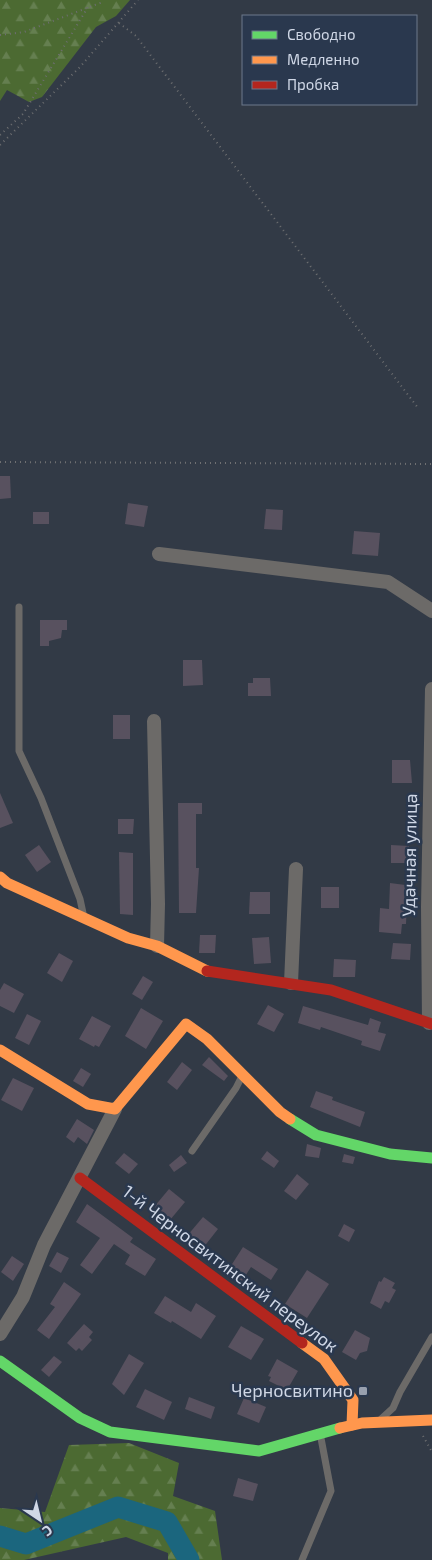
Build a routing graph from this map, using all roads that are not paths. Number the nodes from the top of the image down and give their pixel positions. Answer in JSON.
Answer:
{"nodes":[{"id":1,"x":158,"y":554,"type":"dead end"},
{"id":2,"x":19,"y":607,"type":"dead end"},
{"id":3,"x":432,"y":611,"type":"edge"},
{"id":4,"x":432,"y":689,"type":"edge"},
{"id":5,"x":154,"y":721,"type":"dead end"},
{"id":6,"x":296,"y":869,"type":"dead end"},
{"id":7,"x":0,"y":876,"type":"edge"},
{"id":8,"x":83,"y":916,"type":"junction"},
{"id":9,"x":156,"y":946,"type":"junction"},
{"id":10,"x":291,"y":983,"type":"junction"},
{"id":11,"x":431,"y":1023,"type":"edge"},
{"id":12,"x":0,"y":1050,"type":"edge"},
{"id":13,"x":242,"y":1076,"type":"junction"},
{"id":14,"x":115,"y":1109,"type":"junction"},
{"id":15,"x":192,"y":1151,"type":"dead end"},
{"id":16,"x":432,"y":1158,"type":"edge"},
{"id":17,"x":80,"y":1178,"type":"junction"},
{"id":18,"x":0,"y":1334,"type":"edge"},
{"id":19,"x":432,"y":1337,"type":"edge"},
{"id":20,"x":0,"y":1362,"type":"edge"},
{"id":21,"x":432,"y":1420,"type":"edge"},
{"id":22,"x":377,"y":1422,"type":"junction"},
{"id":23,"x":352,"y":1425,"type":"junction"},
{"id":24,"x":320,"y":1432,"type":"junction"},
{"id":25,"x":302,"y":1560,"type":"edge"}],
"edges":[{"from":1,"to":3,"type":"street"},
{"from":2,"to":8,"type":"lane"},
{"from":4,"to":11,"type":"street","name":"Удачная улица"},
{"from":5,"to":9,"type":"street"},
{"from":6,"to":10,"type":"street"},
{"from":7,"to":8,"type":"street","name":"Удачная улица"},
{"from":8,"to":9,"type":"street","name":"Удачная улица"},
{"from":9,"to":10,"type":"street","name":"Удачная улица"},
{"from":10,"to":11,"type":"street","name":"Удачная улица"},
{"from":12,"to":14,"type":"street"},
{"from":13,"to":14,"type":"street"},
{"from":13,"to":15,"type":"lane"},
{"from":13,"to":16,"type":"street"},
{"from":14,"to":17,"type":"street"},
{"from":17,"to":18,"type":"street"},
{"from":17,"to":23,"type":"street","name":"1-й Черносвитинский переулок"},
{"from":19,"to":22,"type":"lane"},
{"from":20,"to":24,"type":"street"},
{"from":21,"to":22,"type":"street"},
{"from":22,"to":23,"type":"street"},
{"from":23,"to":24,"type":"street"},
{"from":24,"to":25,"type":"lane"}]}
